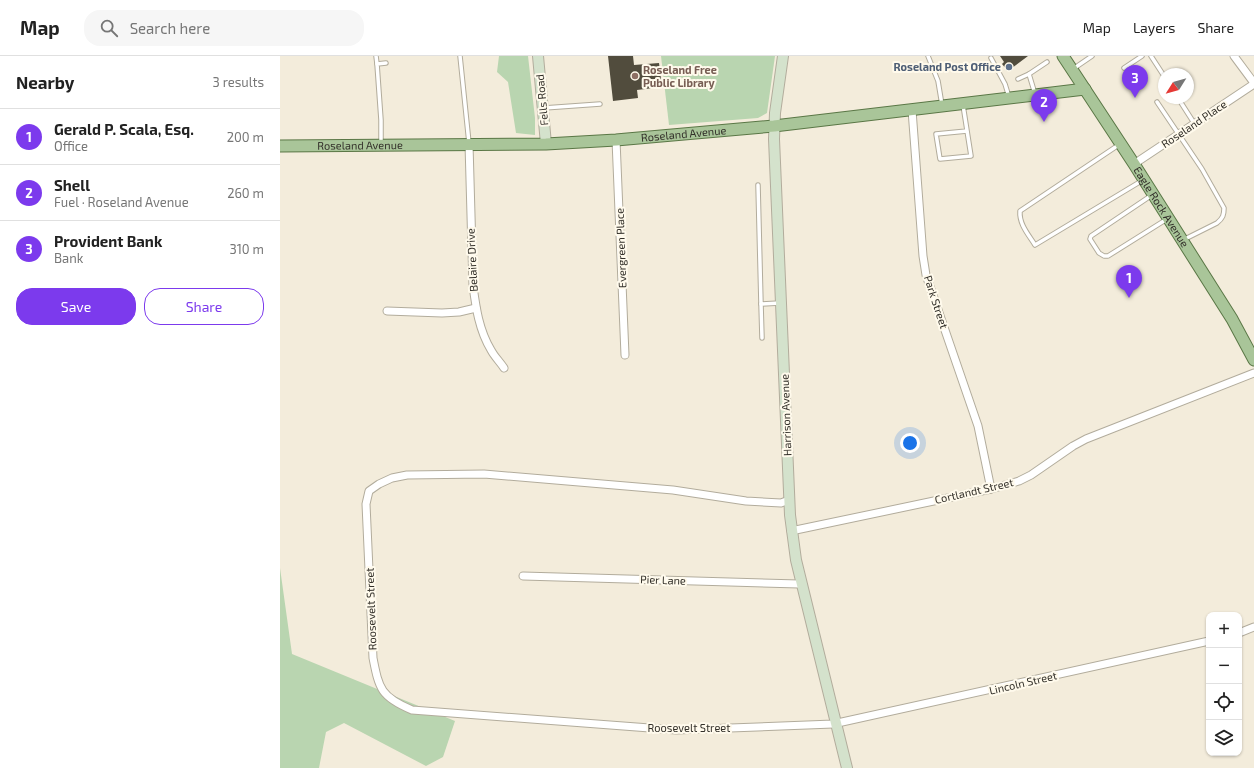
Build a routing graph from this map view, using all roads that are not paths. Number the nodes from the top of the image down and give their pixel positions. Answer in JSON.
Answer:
{"nodes":[{"id":1,"x":376,"y":56,"type":"edge"},
{"id":2,"x":460,"y":56,"type":"edge"},
{"id":3,"x":538,"y":56,"type":"edge"},
{"id":4,"x":783,"y":56,"type":"edge"},
{"id":5,"x":928,"y":56,"type":"edge"},
{"id":6,"x":1063,"y":56,"type":"edge"},
{"id":7,"x":1092,"y":56,"type":"edge"},
{"id":8,"x":1142,"y":56,"type":"edge"},
{"id":9,"x":1151,"y":56,"type":"edge"},
{"id":10,"x":1234,"y":56,"type":"edge"},
{"id":11,"x":991,"y":58,"type":"dead end"},
{"id":12,"x":1047,"y":62,"type":"dead end"},
{"id":13,"x":386,"y":63,"type":"dead end"},
{"id":14,"x":377,"y":64,"type":"junction"},
{"id":15,"x":1124,"y":68,"type":"dead end"},
{"id":16,"x":1159,"y":68,"type":"edge"},
{"id":17,"x":1072,"y":69,"type":"junction"},
{"id":18,"x":1029,"y":74,"type":"junction"},
{"id":19,"x":1018,"y":79,"type":"dead end"},
{"id":20,"x":1254,"y":84,"type":"edge"},
{"id":21,"x":1085,"y":89,"type":"junction"},
{"id":22,"x":1035,"y":95,"type":"junction"},
{"id":23,"x":1009,"y":98,"type":"junction"},
{"id":24,"x":1157,"y":102,"type":"dead end"},
{"id":25,"x":600,"y":104,"type":"dead end"},
{"id":26,"x":963,"y":104,"type":"junction"},
{"id":27,"x":1182,"y":104,"type":"edge"},
{"id":28,"x":942,"y":106,"type":"junction"},
{"id":29,"x":543,"y":108,"type":"junction"},
{"id":30,"x":912,"y":110,"type":"junction"},
{"id":31,"x":1194,"y":123,"type":"junction"},
{"id":32,"x":774,"y":126,"type":"junction"},
{"id":33,"x":967,"y":131,"type":"junction"},
{"id":34,"x":1179,"y":134,"type":"junction"},
{"id":35,"x":616,"y":140,"type":"junction"},
{"id":36,"x":1120,"y":143,"type":"junction"},
{"id":37,"x":381,"y":144,"type":"junction"},
{"id":38,"x":469,"y":144,"type":"junction"},
{"id":39,"x":546,"y":144,"type":"junction"},
{"id":40,"x":280,"y":146,"type":"edge"},
{"id":41,"x":1134,"y":164,"type":"junction"},
{"id":42,"x":1144,"y":180,"type":"junction"},
{"id":43,"x":758,"y":185,"type":"dead end"},
{"id":44,"x":1153,"y":194,"type":"junction"},
{"id":45,"x":1168,"y":218,"type":"junction"},
{"id":46,"x":1182,"y":241,"type":"junction"},
{"id":47,"x":782,"y":303,"type":"junction"},
{"id":48,"x":761,"y":304,"type":"junction"},
{"id":49,"x":476,"y":308,"type":"junction"},
{"id":50,"x":387,"y":311,"type":"dead end"},
{"id":51,"x":1242,"y":337,"type":"junction"},
{"id":52,"x":1254,"y":337,"type":"edge"},
{"id":53,"x":762,"y":338,"type":"dead end"},
{"id":54,"x":625,"y":355,"type":"dead end"},
{"id":55,"x":1254,"y":360,"type":"edge"},
{"id":56,"x":504,"y":368,"type":"dead end"},
{"id":57,"x":1254,"y":373,"type":"edge"},
{"id":58,"x":991,"y":489,"type":"junction"},
{"id":59,"x":789,"y":500,"type":"junction"},
{"id":60,"x":792,"y":531,"type":"junction"},
{"id":61,"x":523,"y":576,"type":"dead end"},
{"id":62,"x":803,"y":585,"type":"junction"},
{"id":63,"x":1254,"y":627,"type":"edge"},
{"id":64,"x":1242,"y":631,"type":"edge"},
{"id":65,"x":1206,"y":642,"type":"edge"},
{"id":66,"x":837,"y":724,"type":"junction"},
{"id":67,"x":847,"y":768,"type":"edge"}],
"edges":[{"from":1,"to":14,"type":"lane"},
{"from":2,"to":38,"type":"lane"},
{"from":3,"to":29,"type":"street","name":"Fells Road"},
{"from":4,"to":32,"type":"street","name":"Harrison Avenue"},
{"from":5,"to":28,"type":"lane"},
{"from":6,"to":17,"type":"main road","name":"Eagle Rock Avenue"},
{"from":7,"to":17,"type":"lane"},
{"from":8,"to":15,"type":"lane"},
{"from":9,"to":16,"type":"lane"},
{"from":10,"to":20,"type":"street"},
{"from":11,"to":23,"type":"lane"},
{"from":12,"to":18,"type":"lane"},
{"from":13,"to":14,"type":"lane"},
{"from":14,"to":37,"type":"lane"},
{"from":17,"to":21,"type":"main road","name":"Eagle Rock Avenue"},
{"from":18,"to":19,"type":"lane"},
{"from":18,"to":22,"type":"lane"},
{"from":20,"to":31,"type":"street","name":"Roseland Place"},
{"from":21,"to":22,"type":"main road","name":"Roseland Avenue"},
{"from":21,"to":36,"type":"main road","name":"Eagle Rock Avenue"},
{"from":22,"to":23,"type":"main road","name":"Roseland Avenue"},
{"from":23,"to":26,"type":"main road","name":"Roseland Avenue"},
{"from":24,"to":34,"type":"lane"},
{"from":25,"to":29,"type":"lane"},
{"from":26,"to":28,"type":"main road","name":"Roseland Avenue"},
{"from":26,"to":33,"type":"lane"},
{"from":27,"to":31,"type":"lane"},
{"from":28,"to":30,"type":"main road","name":"Roseland Avenue"},
{"from":29,"to":39,"type":"street","name":"Fells Road"},
{"from":30,"to":32,"type":"main road","name":"Roseland Avenue"},
{"from":30,"to":58,"type":"street","name":"Park Street"},
{"from":31,"to":34,"type":"street","name":"Roseland Place"},
{"from":32,"to":35,"type":"main road","name":"Roseland Avenue"},
{"from":32,"to":47,"type":"street","name":"Harrison Avenue"},
{"from":33,"to":33,"type":"lane"},
{"from":34,"to":41,"type":"street","name":"Roseland Place"},
{"from":34,"to":46,"type":"lane"},
{"from":35,"to":39,"type":"main road","name":"Roseland Avenue"},
{"from":35,"to":54,"type":"street","name":"Evergreen Place"},
{"from":36,"to":41,"type":"main road","name":"Eagle Rock Avenue"},
{"from":36,"to":42,"type":"lane"},
{"from":37,"to":38,"type":"main road","name":"Roseland Avenue"},
{"from":37,"to":40,"type":"main road","name":"Roseland Avenue"},
{"from":38,"to":39,"type":"main road","name":"Roseland Avenue"},
{"from":38,"to":49,"type":"street","name":"Belaire Drive"},
{"from":41,"to":42,"type":"main road","name":"Eagle Rock Avenue"},
{"from":42,"to":44,"type":"main road","name":"Eagle Rock Avenue"},
{"from":43,"to":48,"type":"lane"},
{"from":44,"to":45,"type":"main road","name":"Eagle Rock Avenue"},
{"from":44,"to":45,"type":"lane"},
{"from":45,"to":46,"type":"main road","name":"Eagle Rock Avenue"},
{"from":46,"to":51,"type":"main road","name":"Eagle Rock Avenue"},
{"from":47,"to":48,"type":"lane"},
{"from":47,"to":59,"type":"street","name":"Harrison Avenue"},
{"from":48,"to":53,"type":"lane"},
{"from":49,"to":50,"type":"street"},
{"from":49,"to":56,"type":"street","name":"Belaire Drive"},
{"from":51,"to":52,"type":"main road"},
{"from":51,"to":55,"type":"main road","name":"Eagle Rock Avenue"},
{"from":57,"to":58,"type":"street","name":"Cortlandt Street"},
{"from":58,"to":60,"type":"street","name":"Cortlandt Street"},
{"from":59,"to":60,"type":"street","name":"Harrison Avenue"},
{"from":59,"to":66,"type":"street","name":"Roosevelt Street"},
{"from":60,"to":62,"type":"street","name":"Harrison Avenue"},
{"from":61,"to":62,"type":"street","name":"Pier Lane"},
{"from":62,"to":66,"type":"street","name":"Harrison Avenue"},
{"from":63,"to":64,"type":"street"},
{"from":65,"to":66,"type":"street","name":"Lincoln Street"},
{"from":66,"to":67,"type":"street","name":"Harrison Avenue"}]}
